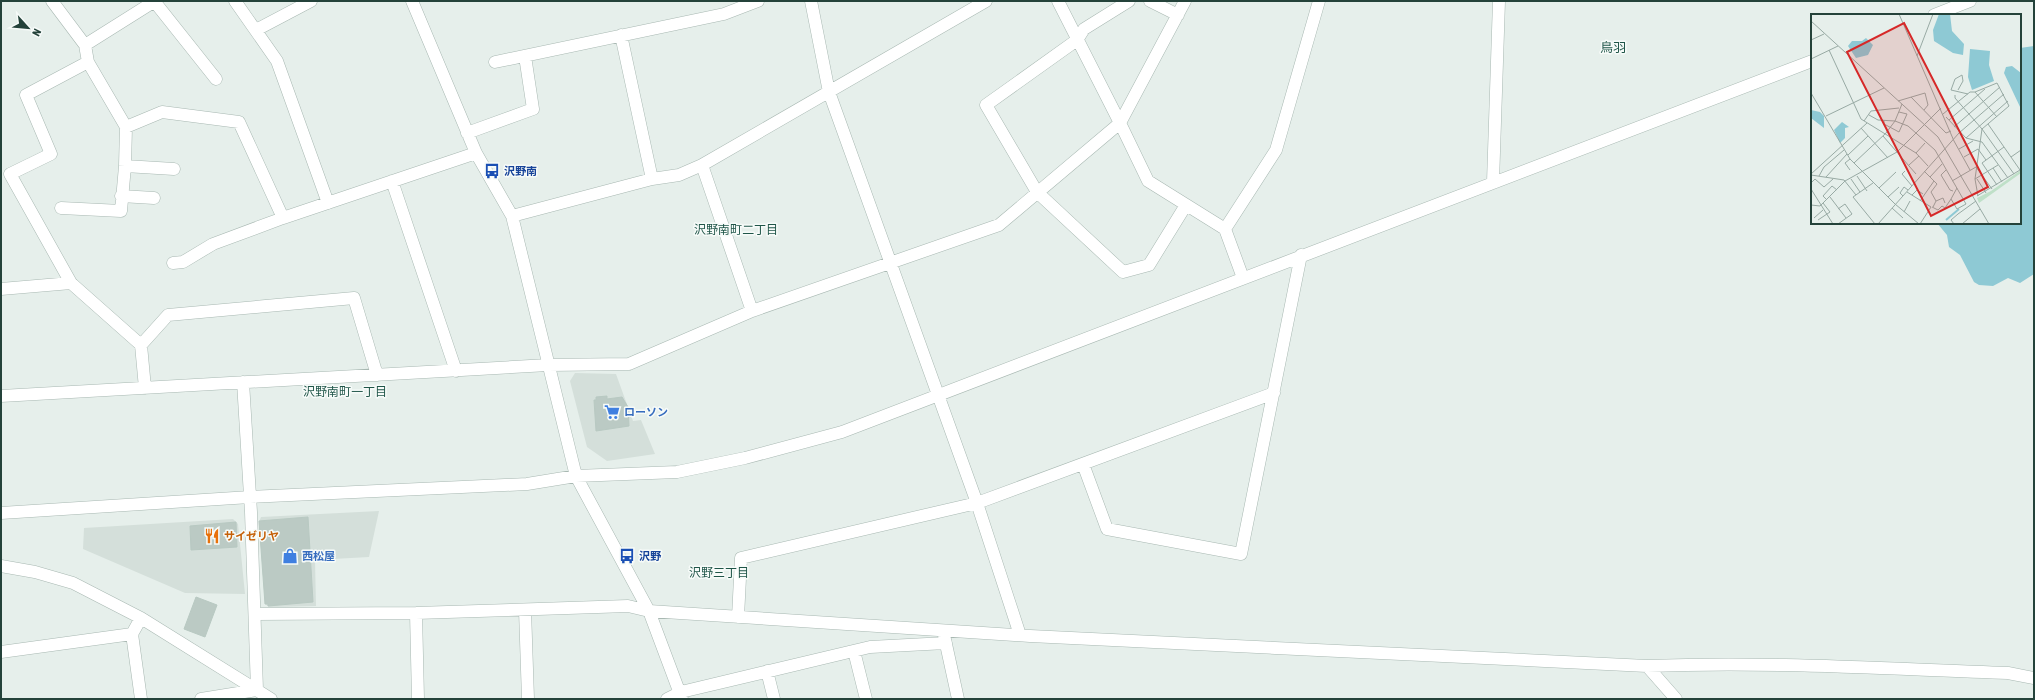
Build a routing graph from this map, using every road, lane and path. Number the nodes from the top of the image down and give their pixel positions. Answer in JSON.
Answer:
{"nodes":[{"id":1,"x":52,"y":1,"type":"edge"},
{"id":2,"x":155,"y":1,"type":"edge"},
{"id":3,"x":235,"y":1,"type":"edge"},
{"id":4,"x":311,"y":1,"type":"edge"},
{"id":5,"x":412,"y":1,"type":"edge"},
{"id":6,"x":758,"y":1,"type":"edge"},
{"id":7,"x":811,"y":1,"type":"edge"},
{"id":8,"x":986,"y":1,"type":"edge"},
{"id":9,"x":1058,"y":1,"type":"edge"},
{"id":10,"x":1130,"y":1,"type":"edge"},
{"id":11,"x":1150,"y":1,"type":"edge"},
{"id":12,"x":1185,"y":1,"type":"edge"},
{"id":13,"x":1319,"y":1,"type":"edge"},
{"id":14,"x":1499,"y":1,"type":"edge"},
{"id":15,"x":1970,"y":1,"type":"edge"},
{"id":16,"x":1937,"y":14,"type":"edge"},
{"id":17,"x":1178,"y":15,"type":"junction"},
{"id":18,"x":256,"y":30,"type":"junction"},
{"id":19,"x":621,"y":36,"type":"junction"},
{"id":20,"x":1076,"y":40,"type":"junction"},
{"id":21,"x":85,"y":45,"type":"junction"},
{"id":22,"x":525,"y":56,"type":"junction"},
{"id":23,"x":88,"y":62,"type":"junction"},
{"id":24,"x":495,"y":62,"type":"dead end"},
{"id":25,"x":1811,"y":62,"type":"edge"},
{"id":26,"x":216,"y":79,"type":"dead end"},
{"id":27,"x":829,"y":92,"type":"junction"},
{"id":28,"x":1120,"y":123,"type":"junction"},
{"id":29,"x":126,"y":127,"type":"junction"},
{"id":30,"x":467,"y":133,"type":"junction"},
{"id":31,"x":476,"y":154,"type":"junction"},
{"id":32,"x":702,"y":165,"type":"junction"},
{"id":33,"x":125,"y":166,"type":"junction"},
{"id":34,"x":174,"y":169,"type":"dead end"},
{"id":35,"x":652,"y":179,"type":"junction"},
{"id":36,"x":392,"y":181,"type":"junction"},
{"id":37,"x":1493,"y":182,"type":"junction"},
{"id":38,"x":1037,"y":192,"type":"junction"},
{"id":39,"x":121,"y":196,"type":"junction"},
{"id":40,"x":154,"y":198,"type":"dead end"},
{"id":41,"x":328,"y":203,"type":"junction"},
{"id":42,"x":1186,"y":205,"type":"junction"},
{"id":43,"x":61,"y":208,"type":"dead end"},
{"id":44,"x":512,"y":216,"type":"junction"},
{"id":45,"x":283,"y":218,"type":"junction"},
{"id":46,"x":1225,"y":229,"type":"junction"},
{"id":47,"x":1301,"y":255,"type":"junction"},
{"id":48,"x":892,"y":262,"type":"junction"},
{"id":49,"x":173,"y":263,"type":"dead end"},
{"id":50,"x":1243,"y":278,"type":"junction"},
{"id":51,"x":71,"y":283,"type":"junction"},
{"id":52,"x":1,"y":289,"type":"edge"},
{"id":53,"x":752,"y":311,"type":"junction"},
{"id":54,"x":142,"y":345,"type":"junction"},
{"id":55,"x":548,"y":365,"type":"junction"},
{"id":56,"x":456,"y":371,"type":"junction"},
{"id":57,"x":377,"y":375,"type":"junction"},
{"id":58,"x":243,"y":382,"type":"junction"},
{"id":59,"x":145,"y":388,"type":"junction"},
{"id":60,"x":938,"y":394,"type":"junction"},
{"id":61,"x":1274,"y":394,"type":"junction"},
{"id":62,"x":1,"y":396,"type":"edge"},
{"id":63,"x":1083,"y":464,"type":"junction"},
{"id":64,"x":576,"y":476,"type":"junction"},
{"id":65,"x":250,"y":497,"type":"junction"},
{"id":66,"x":977,"y":504,"type":"junction"},
{"id":67,"x":1,"y":513,"type":"edge"},
{"id":68,"x":1,"y":566,"type":"edge"},
{"id":69,"x":525,"y":610,"type":"junction"},
{"id":70,"x":649,"y":611,"type":"junction"},
{"id":71,"x":416,"y":613,"type":"junction"},
{"id":72,"x":255,"y":614,"type":"junction"},
{"id":73,"x":738,"y":617,"type":"junction"},
{"id":74,"x":141,"y":618,"type":"junction"},
{"id":75,"x":943,"y":630,"type":"junction"},
{"id":76,"x":132,"y":634,"type":"junction"},
{"id":77,"x":1020,"y":635,"type":"junction"},
{"id":78,"x":946,"y":643,"type":"junction"},
{"id":79,"x":854,"y":651,"type":"junction"},
{"id":80,"x":1,"y":652,"type":"edge"},
{"id":81,"x":1647,"y":666,"type":"junction"},
{"id":82,"x":767,"y":671,"type":"junction"},
{"id":83,"x":2034,"y":678,"type":"edge"},
{"id":84,"x":257,"y":690,"type":"junction"},
{"id":85,"x":681,"y":696,"type":"edge"},
{"id":86,"x":141,"y":699,"type":"edge"},
{"id":87,"x":201,"y":699,"type":"edge"},
{"id":88,"x":271,"y":699,"type":"edge"},
{"id":89,"x":418,"y":699,"type":"edge"},
{"id":90,"x":528,"y":699,"type":"edge"},
{"id":91,"x":667,"y":699,"type":"edge"},
{"id":92,"x":774,"y":699,"type":"edge"},
{"id":93,"x":866,"y":699,"type":"edge"},
{"id":94,"x":958,"y":699,"type":"edge"},
{"id":95,"x":1676,"y":699,"type":"edge"}],
"edges":[{"from":1,"to":21,"type":"street"},
{"from":2,"to":21,"type":"street"},
{"from":2,"to":26,"type":"street"},
{"from":3,"to":18,"type":"street"},
{"from":4,"to":18,"type":"street"},
{"from":5,"to":30,"type":"street"},
{"from":6,"to":19,"type":"street"},
{"from":7,"to":27,"type":"street"},
{"from":8,"to":27,"type":"street"},
{"from":9,"to":20,"type":"street"},
{"from":10,"to":20,"type":"street"},
{"from":11,"to":17,"type":"street"},
{"from":12,"to":17,"type":"street"},
{"from":13,"to":46,"type":"street"},
{"from":14,"to":37,"type":"street"},
{"from":15,"to":16,"type":"street"},
{"from":17,"to":28,"type":"street"},
{"from":18,"to":41,"type":"street"},
{"from":19,"to":22,"type":"street"},
{"from":19,"to":35,"type":"street"},
{"from":20,"to":28,"type":"street"},
{"from":20,"to":38,"type":"street"},
{"from":21,"to":23,"type":"street"},
{"from":22,"to":24,"type":"street"},
{"from":22,"to":30,"type":"street"},
{"from":23,"to":29,"type":"street"},
{"from":23,"to":51,"type":"street"},
{"from":25,"to":37,"type":"street"},
{"from":27,"to":32,"type":"street"},
{"from":27,"to":48,"type":"street"},
{"from":28,"to":38,"type":"street"},
{"from":28,"to":42,"type":"street"},
{"from":29,"to":33,"type":"street"},
{"from":29,"to":45,"type":"street"},
{"from":30,"to":31,"type":"street"},
{"from":31,"to":36,"type":"street"},
{"from":31,"to":44,"type":"street"},
{"from":32,"to":35,"type":"street"},
{"from":32,"to":53,"type":"street"},
{"from":33,"to":34,"type":"street"},
{"from":33,"to":39,"type":"street"},
{"from":35,"to":44,"type":"street"},
{"from":36,"to":41,"type":"street"},
{"from":36,"to":56,"type":"street"},
{"from":37,"to":47,"type":"street"},
{"from":38,"to":42,"type":"street"},
{"from":38,"to":48,"type":"street"},
{"from":39,"to":40,"type":"street"},
{"from":39,"to":43,"type":"street"},
{"from":41,"to":45,"type":"street"},
{"from":42,"to":46,"type":"street"},
{"from":44,"to":55,"type":"street"},
{"from":45,"to":49,"type":"street"},
{"from":46,"to":50,"type":"street"},
{"from":47,"to":50,"type":"street"},
{"from":47,"to":61,"type":"street"},
{"from":48,"to":53,"type":"street"},
{"from":48,"to":60,"type":"street"},
{"from":50,"to":60,"type":"street"},
{"from":51,"to":52,"type":"street"},
{"from":51,"to":54,"type":"street"},
{"from":53,"to":55,"type":"street"},
{"from":54,"to":57,"type":"street"},
{"from":54,"to":59,"type":"street"},
{"from":55,"to":56,"type":"street"},
{"from":55,"to":64,"type":"street"},
{"from":56,"to":57,"type":"street"},
{"from":57,"to":58,"type":"street"},
{"from":58,"to":59,"type":"street"},
{"from":58,"to":65,"type":"street"},
{"from":59,"to":62,"type":"street"},
{"from":60,"to":64,"type":"street"},
{"from":60,"to":66,"type":"street"},
{"from":61,"to":63,"type":"street"},
{"from":61,"to":63,"type":"street"},
{"from":63,"to":66,"type":"street"},
{"from":64,"to":65,"type":"street"},
{"from":64,"to":70,"type":"street"},
{"from":65,"to":67,"type":"street"},
{"from":65,"to":72,"type":"street"},
{"from":66,"to":73,"type":"street"},
{"from":66,"to":77,"type":"street"},
{"from":68,"to":74,"type":"street"},
{"from":69,"to":70,"type":"street"},
{"from":69,"to":71,"type":"street"},
{"from":69,"to":90,"type":"street"},
{"from":70,"to":73,"type":"street"},
{"from":70,"to":85,"type":"street"},
{"from":71,"to":72,"type":"street"},
{"from":71,"to":89,"type":"street"},
{"from":72,"to":84,"type":"street"},
{"from":73,"to":75,"type":"street"},
{"from":74,"to":76,"type":"street"},
{"from":74,"to":84,"type":"street"},
{"from":75,"to":77,"type":"street"},
{"from":75,"to":78,"type":"street"},
{"from":76,"to":80,"type":"street"},
{"from":76,"to":86,"type":"street"},
{"from":77,"to":81,"type":"street"},
{"from":78,"to":79,"type":"street"},
{"from":78,"to":94,"type":"street"},
{"from":79,"to":82,"type":"street"},
{"from":79,"to":93,"type":"street"},
{"from":81,"to":83,"type":"street"},
{"from":81,"to":95,"type":"street"},
{"from":82,"to":85,"type":"street"},
{"from":82,"to":92,"type":"street"},
{"from":84,"to":87,"type":"street"},
{"from":84,"to":88,"type":"street"},
{"from":85,"to":91,"type":"street"}]}
